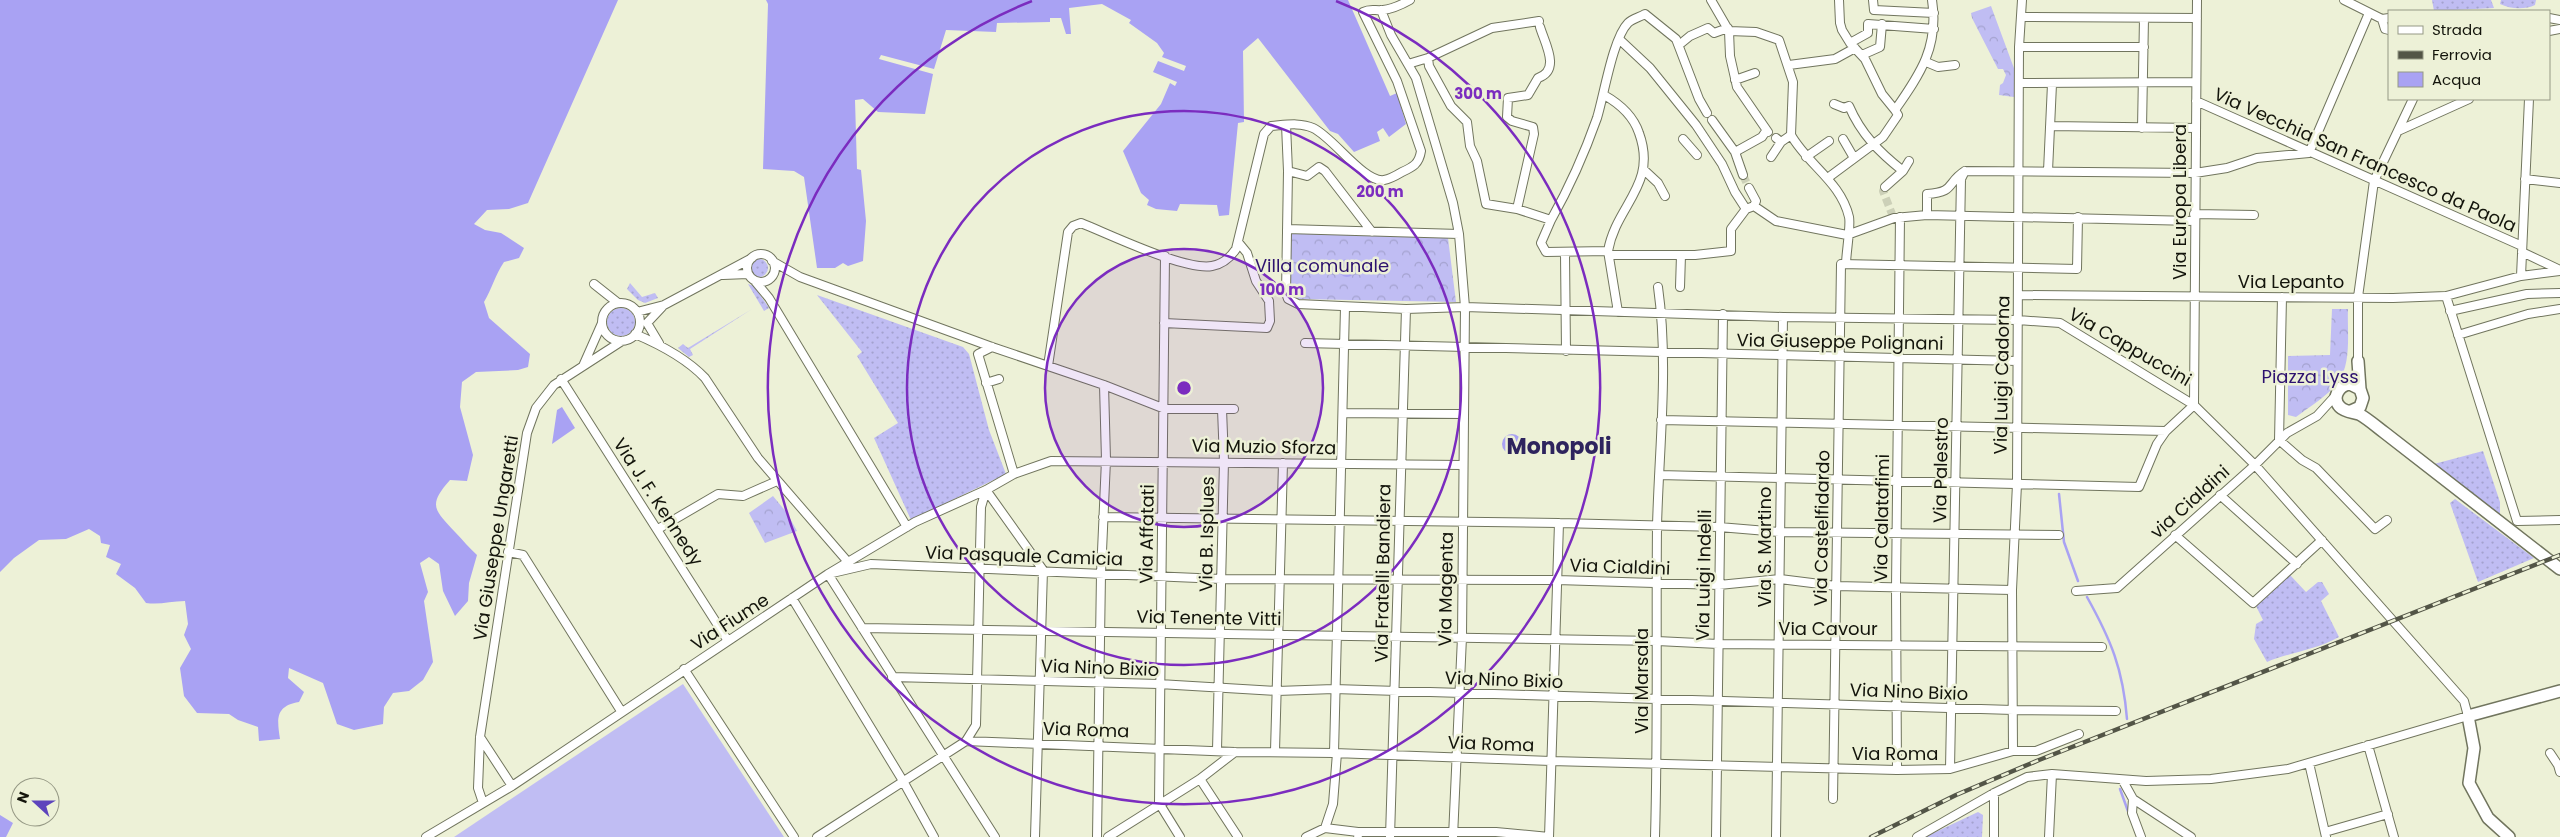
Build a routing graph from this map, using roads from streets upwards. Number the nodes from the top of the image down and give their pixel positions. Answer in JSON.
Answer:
{"nodes":[{"id":1,"x":1410,"y":0,"type":"edge"},
{"id":2,"x":1711,"y":0,"type":"edge"},
{"id":3,"x":1839,"y":0,"type":"edge"},
{"id":4,"x":1873,"y":0,"type":"edge"},
{"id":5,"x":1932,"y":0,"type":"edge"},
{"id":6,"x":2022,"y":0,"type":"edge"},
{"id":7,"x":2197,"y":0,"type":"edge"},
{"id":8,"x":2344,"y":0,"type":"edge"},
{"id":9,"x":1381,"y":10,"type":"junction"},
{"id":10,"x":1934,"y":13,"type":"junction"},
{"id":11,"x":2369,"y":13,"type":"junction"},
{"id":12,"x":2021,"y":17,"type":"junction"},
{"id":13,"x":2144,"y":18,"type":"junction"},
{"id":14,"x":2197,"y":18,"type":"junction"},
{"id":15,"x":2385,"y":19,"type":"edge"},
{"id":16,"x":1882,"y":24,"type":"junction"},
{"id":17,"x":1934,"y":28,"type":"junction"},
{"id":18,"x":1729,"y":29,"type":"junction"},
{"id":19,"x":2388,"y":30,"type":"edge"},
{"id":20,"x":1619,"y":39,"type":"junction"},
{"id":21,"x":1679,"y":45,"type":"junction"},
{"id":22,"x":1853,"y":45,"type":"junction"},
{"id":23,"x":2019,"y":47,"type":"junction"},
{"id":24,"x":2144,"y":47,"type":"junction"},
{"id":25,"x":1862,"y":55,"type":"junction"},
{"id":26,"x":1428,"y":58,"type":"junction"},
{"id":27,"x":1926,"y":62,"type":"junction"},
{"id":28,"x":1408,"y":64,"type":"junction"},
{"id":29,"x":1789,"y":65,"type":"junction"},
{"id":30,"x":1955,"y":65,"type":"dead end"},
{"id":31,"x":1755,"y":73,"type":"dead end"},
{"id":32,"x":1734,"y":80,"type":"junction"},
{"id":33,"x":2144,"y":81,"type":"junction"},
{"id":34,"x":2196,"y":82,"type":"junction"},
{"id":35,"x":2019,"y":83,"type":"junction"},
{"id":36,"x":2052,"y":84,"type":"junction"},
{"id":37,"x":1604,"y":95,"type":"junction"},
{"id":38,"x":2413,"y":100,"type":"edge"},
{"id":39,"x":2467,"y":100,"type":"edge"},
{"id":40,"x":2529,"y":100,"type":"edge"},
{"id":41,"x":2196,"y":101,"type":"junction"},
{"id":42,"x":1834,"y":104,"type":"dead end"},
{"id":43,"x":1895,"y":110,"type":"junction"},
{"id":44,"x":1286,"y":125,"type":"junction"},
{"id":45,"x":2050,"y":126,"type":"junction"},
{"id":46,"x":2142,"y":128,"type":"junction"},
{"id":47,"x":2196,"y":128,"type":"junction"},
{"id":48,"x":2398,"y":131,"type":"junction"},
{"id":49,"x":1791,"y":135,"type":"junction"},
{"id":50,"x":1683,"y":139,"type":"dead end"},
{"id":51,"x":1843,"y":139,"type":"dead end"},
{"id":52,"x":1829,"y":141,"type":"dead end"},
{"id":53,"x":1873,"y":146,"type":"junction"},
{"id":54,"x":1735,"y":152,"type":"junction"},
{"id":55,"x":2309,"y":153,"type":"junction"},
{"id":56,"x":1698,"y":155,"type":"dead end"},
{"id":57,"x":1771,"y":157,"type":"dead end"},
{"id":58,"x":1806,"y":157,"type":"junction"},
{"id":59,"x":1854,"y":158,"type":"junction"},
{"id":60,"x":1909,"y":160,"type":"dead end"},
{"id":61,"x":1644,"y":170,"type":"junction"},
{"id":62,"x":1903,"y":170,"type":"junction"},
{"id":63,"x":1288,"y":171,"type":"junction"},
{"id":64,"x":1965,"y":171,"type":"junction"},
{"id":65,"x":2018,"y":171,"type":"junction"},
{"id":66,"x":2048,"y":171,"type":"junction"},
{"id":67,"x":2195,"y":173,"type":"junction"},
{"id":68,"x":1743,"y":175,"type":"tunnel mouth"},
{"id":69,"x":1829,"y":177,"type":"junction"},
{"id":70,"x":2525,"y":179,"type":"junction"},
{"id":71,"x":2374,"y":181,"type":"junction"},
{"id":72,"x":2560,"y":183,"type":"edge"},
{"id":73,"x":1884,"y":187,"type":"dead end"},
{"id":74,"x":1749,"y":188,"type":"tunnel mouth"},
{"id":75,"x":1665,"y":196,"type":"dead end"},
{"id":76,"x":1750,"y":208,"type":"junction"},
{"id":77,"x":1517,"y":209,"type":"junction"},
{"id":78,"x":1927,"y":215,"type":"junction"},
{"id":79,"x":2254,"y":215,"type":"dead end"},
{"id":80,"x":1896,"y":216,"type":"junction"},
{"id":81,"x":2018,"y":217,"type":"junction"},
{"id":82,"x":2078,"y":217,"type":"junction"},
{"id":83,"x":1960,"y":218,"type":"junction"},
{"id":84,"x":2194,"y":218,"type":"junction"},
{"id":85,"x":1551,"y":220,"type":"junction"},
{"id":86,"x":1287,"y":229,"type":"junction"},
{"id":87,"x":1372,"y":232,"type":"junction"},
{"id":88,"x":1459,"y":234,"type":"junction"},
{"id":89,"x":1847,"y":235,"type":"junction"},
{"id":90,"x":1238,"y":242,"type":"junction"},
{"id":91,"x":2522,"y":249,"type":"junction"},
{"id":92,"x":1609,"y":253,"type":"junction"},
{"id":93,"x":1565,"y":254,"type":"junction"},
{"id":94,"x":1165,"y":256,"type":"junction"},
{"id":95,"x":1680,"y":256,"type":"junction"},
{"id":96,"x":752,"y":258,"type":"junction"},
{"id":97,"x":772,"y":260,"type":"junction"},
{"id":98,"x":1843,"y":264,"type":"junction"},
{"id":99,"x":1900,"y":266,"type":"junction"},
{"id":100,"x":1958,"y":268,"type":"junction"},
{"id":101,"x":2019,"y":268,"type":"junction"},
{"id":102,"x":2560,"y":271,"type":"edge"},
{"id":103,"x":773,"y":274,"type":"junction"},
{"id":104,"x":719,"y":275,"type":"junction"},
{"id":105,"x":2521,"y":276,"type":"junction"},
{"id":106,"x":751,"y":277,"type":"junction"},
{"id":107,"x":800,"y":277,"type":"junction"},
{"id":108,"x":767,"y":280,"type":"junction"},
{"id":109,"x":594,"y":284,"type":"dead end"},
{"id":110,"x":1658,"y":287,"type":"dead end"},
{"id":111,"x":1680,"y":287,"type":"dead end"},
{"id":112,"x":2560,"y":293,"type":"edge"},
{"id":113,"x":2018,"y":295,"type":"junction"},
{"id":114,"x":2446,"y":296,"type":"junction"},
{"id":115,"x":2194,"y":297,"type":"junction"},
{"id":116,"x":2282,"y":297,"type":"junction"},
{"id":117,"x":2358,"y":297,"type":"junction"},
{"id":118,"x":769,"y":298,"type":"junction"},
{"id":119,"x":618,"y":303,"type":"junction"},
{"id":120,"x":664,"y":305,"type":"junction"},
{"id":121,"x":1345,"y":307,"type":"junction"},
{"id":122,"x":1465,"y":307,"type":"junction"},
{"id":123,"x":1406,"y":309,"type":"junction"},
{"id":124,"x":2560,"y":309,"type":"edge"},
{"id":125,"x":1566,"y":310,"type":"junction"},
{"id":126,"x":2450,"y":311,"type":"junction"},
{"id":127,"x":637,"y":312,"type":"junction"},
{"id":128,"x":1618,"y":312,"type":"junction"},
{"id":129,"x":1662,"y":313,"type":"junction"},
{"id":130,"x":1723,"y":314,"type":"junction"},
{"id":131,"x":1783,"y":317,"type":"junction"},
{"id":132,"x":1840,"y":318,"type":"junction"},
{"id":133,"x":1900,"y":319,"type":"junction"},
{"id":134,"x":1958,"y":319,"type":"junction"},
{"id":135,"x":2018,"y":320,"type":"junction"},
{"id":136,"x":602,"y":322,"type":"junction"},
{"id":137,"x":1164,"y":323,"type":"junction"},
{"id":138,"x":635,"y":334,"type":"junction"},
{"id":139,"x":2458,"y":336,"type":"junction"},
{"id":140,"x":622,"y":341,"type":"junction"},
{"id":141,"x":1305,"y":344,"type":"dead end"},
{"id":142,"x":1344,"y":345,"type":"junction"},
{"id":143,"x":662,"y":346,"type":"junction"},
{"id":144,"x":1406,"y":346,"type":"junction"},
{"id":145,"x":992,"y":347,"type":"junction"},
{"id":146,"x":1466,"y":348,"type":"junction"},
{"id":147,"x":1566,"y":351,"type":"junction"},
{"id":148,"x":1662,"y":353,"type":"junction"},
{"id":149,"x":1722,"y":355,"type":"junction"},
{"id":150,"x":1782,"y":356,"type":"junction"},
{"id":151,"x":1840,"y":357,"type":"junction"},
{"id":152,"x":1899,"y":358,"type":"junction"},
{"id":153,"x":1958,"y":360,"type":"junction"},
{"id":154,"x":2358,"y":360,"type":"junction"},
{"id":155,"x":2017,"y":361,"type":"junction"},
{"id":156,"x":583,"y":366,"type":"junction"},
{"id":157,"x":1048,"y":366,"type":"junction"},
{"id":158,"x":999,"y":379,"type":"dead end"},
{"id":159,"x":561,"y":380,"type":"junction"},
{"id":160,"x":986,"y":383,"type":"junction"},
{"id":161,"x":1104,"y":385,"type":"junction"},
{"id":162,"x":2346,"y":385,"type":"junction"},
{"id":163,"x":2360,"y":388,"type":"junction"},
{"id":164,"x":2337,"y":394,"type":"junction"},
{"id":165,"x":2362,"y":403,"type":"junction"},
{"id":166,"x":2194,"y":405,"type":"junction"},
{"id":167,"x":1165,"y":409,"type":"junction"},
{"id":168,"x":1222,"y":409,"type":"junction"},
{"id":169,"x":1234,"y":409,"type":"dead end"},
{"id":170,"x":2347,"y":410,"type":"junction"},
{"id":171,"x":1404,"y":412,"type":"junction"},
{"id":172,"x":1343,"y":413,"type":"junction"},
{"id":173,"x":1464,"y":414,"type":"junction"},
{"id":174,"x":2317,"y":416,"type":"junction"},
{"id":175,"x":1661,"y":420,"type":"junction"},
{"id":176,"x":1721,"y":421,"type":"junction"},
{"id":177,"x":1780,"y":424,"type":"junction"},
{"id":178,"x":1839,"y":426,"type":"junction"},
{"id":179,"x":1899,"y":426,"type":"junction"},
{"id":180,"x":1957,"y":427,"type":"junction"},
{"id":181,"x":2016,"y":428,"type":"junction"},
{"id":182,"x":2166,"y":431,"type":"junction"},
{"id":183,"x":2385,"y":433,"type":"junction"},
{"id":184,"x":2279,"y":440,"type":"junction"},
{"id":185,"x":1064,"y":460,"type":"joint"},
{"id":186,"x":1106,"y":460,"type":"junction"},
{"id":187,"x":1163,"y":460,"type":"junction"},
{"id":188,"x":1224,"y":461,"type":"junction"},
{"id":189,"x":1283,"y":463,"type":"junction"},
{"id":190,"x":1341,"y":464,"type":"junction"},
{"id":191,"x":2255,"y":464,"type":"junction"},
{"id":192,"x":1400,"y":465,"type":"junction"},
{"id":193,"x":1463,"y":466,"type":"junction"},
{"id":194,"x":1014,"y":474,"type":"junction"},
{"id":195,"x":1659,"y":475,"type":"junction"},
{"id":196,"x":1720,"y":476,"type":"junction"},
{"id":197,"x":1780,"y":477,"type":"junction"},
{"id":198,"x":1838,"y":478,"type":"junction"},
{"id":199,"x":1897,"y":480,"type":"junction"},
{"id":200,"x":777,"y":481,"type":"junction"},
{"id":201,"x":1956,"y":482,"type":"junction"},
{"id":202,"x":2016,"y":484,"type":"junction"},
{"id":203,"x":986,"y":490,"type":"junction"},
{"id":204,"x":2220,"y":495,"type":"junction"},
{"id":205,"x":1103,"y":517,"type":"junction"},
{"id":206,"x":1164,"y":518,"type":"junction"},
{"id":207,"x":1222,"y":518,"type":"junction"},
{"id":208,"x":1282,"y":518,"type":"junction"},
{"id":209,"x":1339,"y":520,"type":"junction"},
{"id":210,"x":2387,"y":520,"type":"dead end"},
{"id":211,"x":2560,"y":520,"type":"edge"},
{"id":212,"x":1400,"y":522,"type":"junction"},
{"id":213,"x":1462,"y":522,"type":"junction"},
{"id":214,"x":1559,"y":523,"type":"junction"},
{"id":215,"x":1658,"y":526,"type":"junction"},
{"id":216,"x":907,"y":527,"type":"junction"},
{"id":217,"x":1719,"y":527,"type":"junction"},
{"id":218,"x":658,"y":529,"type":"junction"},
{"id":219,"x":1780,"y":532,"type":"junction"},
{"id":220,"x":1837,"y":532,"type":"junction"},
{"id":221,"x":1896,"y":534,"type":"junction"},
{"id":222,"x":1955,"y":535,"type":"junction"},
{"id":223,"x":2060,"y":535,"type":"dead end"},
{"id":224,"x":2175,"y":535,"type":"junction"},
{"id":225,"x":2013,"y":536,"type":"junction"},
{"id":226,"x":2322,"y":540,"type":"junction"},
{"id":227,"x":508,"y":552,"type":"junction"},
{"id":228,"x":848,"y":562,"type":"junction"},
{"id":229,"x":2297,"y":564,"type":"junction"},
{"id":230,"x":2560,"y":569,"type":"edge"},
{"id":231,"x":980,"y":570,"type":"junction"},
{"id":232,"x":1043,"y":570,"type":"junction"},
{"id":233,"x":828,"y":574,"type":"junction"},
{"id":234,"x":1101,"y":574,"type":"junction"},
{"id":235,"x":1162,"y":576,"type":"junction"},
{"id":236,"x":1280,"y":578,"type":"junction"},
{"id":237,"x":1221,"y":579,"type":"junction"},
{"id":238,"x":1338,"y":579,"type":"junction"},
{"id":239,"x":1780,"y":579,"type":"junction"},
{"id":240,"x":1399,"y":580,"type":"junction"},
{"id":241,"x":1461,"y":580,"type":"junction"},
{"id":242,"x":1557,"y":580,"type":"junction"},
{"id":243,"x":1658,"y":583,"type":"junction"},
{"id":244,"x":1719,"y":585,"type":"junction"},
{"id":245,"x":1836,"y":586,"type":"junction"},
{"id":246,"x":1896,"y":588,"type":"junction"},
{"id":247,"x":1954,"y":589,"type":"junction"},
{"id":248,"x":2012,"y":590,"type":"junction"},
{"id":249,"x":2076,"y":591,"type":"dead end"},
{"id":250,"x":792,"y":598,"type":"junction"},
{"id":251,"x":862,"y":628,"type":"junction"},
{"id":252,"x":978,"y":629,"type":"junction"},
{"id":253,"x":1042,"y":629,"type":"junction"},
{"id":254,"x":1102,"y":630,"type":"junction"},
{"id":255,"x":1160,"y":632,"type":"junction"},
{"id":256,"x":1220,"y":634,"type":"junction"},
{"id":257,"x":1278,"y":634,"type":"junction"},
{"id":258,"x":1336,"y":636,"type":"junction"},
{"id":259,"x":1397,"y":636,"type":"junction"},
{"id":260,"x":1462,"y":637,"type":"junction"},
{"id":261,"x":1555,"y":640,"type":"junction"},
{"id":262,"x":1657,"y":640,"type":"junction"},
{"id":263,"x":728,"y":642,"type":"junction"},
{"id":264,"x":1718,"y":644,"type":"junction"},
{"id":265,"x":1835,"y":644,"type":"junction"},
{"id":266,"x":1896,"y":644,"type":"junction"},
{"id":267,"x":1779,"y":645,"type":"junction"},
{"id":268,"x":1952,"y":646,"type":"junction"},
{"id":269,"x":2012,"y":647,"type":"junction"},
{"id":270,"x":2102,"y":647,"type":"dead end"},
{"id":271,"x":684,"y":669,"type":"junction"},
{"id":272,"x":892,"y":676,"type":"junction"},
{"id":273,"x":978,"y":679,"type":"junction"},
{"id":274,"x":1040,"y":681,"type":"junction"},
{"id":275,"x":1100,"y":683,"type":"junction"},
{"id":276,"x":1159,"y":684,"type":"junction"},
{"id":277,"x":1218,"y":688,"type":"junction"},
{"id":278,"x":1334,"y":689,"type":"junction"},
{"id":279,"x":1277,"y":691,"type":"junction"},
{"id":280,"x":1396,"y":691,"type":"junction"},
{"id":281,"x":2560,"y":691,"type":"edge"},
{"id":282,"x":1459,"y":693,"type":"junction"},
{"id":283,"x":1553,"y":696,"type":"junction"},
{"id":284,"x":1657,"y":699,"type":"junction"},
{"id":285,"x":1718,"y":701,"type":"junction"},
{"id":286,"x":1778,"y":703,"type":"junction"},
{"id":287,"x":1834,"y":704,"type":"junction"},
{"id":288,"x":1896,"y":706,"type":"junction"},
{"id":289,"x":1951,"y":708,"type":"junction"},
{"id":290,"x":2013,"y":710,"type":"junction"},
{"id":291,"x":621,"y":711,"type":"junction"},
{"id":292,"x":2116,"y":711,"type":"dead end"},
{"id":293,"x":2468,"y":716,"type":"junction"},
{"id":294,"x":2079,"y":734,"type":"dead end"},
{"id":295,"x":480,"y":737,"type":"junction"},
{"id":296,"x":966,"y":741,"type":"junction"},
{"id":297,"x":1038,"y":744,"type":"junction"},
{"id":298,"x":1099,"y":745,"type":"junction"},
{"id":299,"x":2368,"y":745,"type":"junction"},
{"id":300,"x":1160,"y":748,"type":"junction"},
{"id":301,"x":1217,"y":750,"type":"junction"},
{"id":302,"x":1275,"y":751,"type":"junction"},
{"id":303,"x":2013,"y":751,"type":"junction"},
{"id":304,"x":1234,"y":752,"type":"junction"},
{"id":305,"x":1336,"y":753,"type":"junction"},
{"id":306,"x":2550,"y":753,"type":"dead end"},
{"id":307,"x":943,"y":755,"type":"junction"},
{"id":308,"x":1394,"y":755,"type":"junction"},
{"id":309,"x":1456,"y":758,"type":"junction"},
{"id":310,"x":1551,"y":762,"type":"junction"},
{"id":311,"x":2309,"y":763,"type":"junction"},
{"id":312,"x":1657,"y":764,"type":"junction"},
{"id":313,"x":1717,"y":765,"type":"junction"},
{"id":314,"x":1777,"y":767,"type":"junction"},
{"id":315,"x":1833,"y":768,"type":"junction"},
{"id":316,"x":1950,"y":769,"type":"junction"},
{"id":317,"x":1897,"y":770,"type":"junction"},
{"id":318,"x":2560,"y":772,"type":"edge"},
{"id":319,"x":2052,"y":774,"type":"junction"},
{"id":320,"x":1200,"y":778,"type":"junction"},
{"id":321,"x":903,"y":781,"type":"junction"},
{"id":322,"x":2123,"y":781,"type":"junction"},
{"id":323,"x":512,"y":786,"type":"junction"},
{"id":324,"x":1994,"y":793,"type":"junction"},
{"id":325,"x":1833,"y":799,"type":"dead end"},
{"id":326,"x":2133,"y":799,"type":"junction"},
{"id":327,"x":483,"y":803,"type":"junction"},
{"id":328,"x":1159,"y":804,"type":"junction"},
{"id":329,"x":2388,"y":814,"type":"junction"},
{"id":330,"x":1326,"y":828,"type":"junction"},
{"id":331,"x":1358,"y":834,"type":"edge"},
{"id":332,"x":2325,"y":834,"type":"edge"},
{"id":333,"x":1390,"y":835,"type":"edge"},
{"id":334,"x":1453,"y":835,"type":"edge"},
{"id":335,"x":426,"y":837,"type":"edge"},
{"id":336,"x":794,"y":837,"type":"edge"},
{"id":337,"x":817,"y":837,"type":"edge"},
{"id":338,"x":934,"y":837,"type":"edge"},
{"id":339,"x":995,"y":837,"type":"edge"},
{"id":340,"x":1035,"y":837,"type":"edge"},
{"id":341,"x":1097,"y":837,"type":"edge"},
{"id":342,"x":1108,"y":837,"type":"edge"},
{"id":343,"x":1180,"y":837,"type":"edge"},
{"id":344,"x":1238,"y":837,"type":"edge"},
{"id":345,"x":1306,"y":837,"type":"edge"},
{"id":346,"x":1549,"y":837,"type":"edge"},
{"id":347,"x":1655,"y":837,"type":"edge"},
{"id":348,"x":1716,"y":837,"type":"edge"},
{"id":349,"x":1776,"y":837,"type":"edge"},
{"id":350,"x":1917,"y":837,"type":"edge"},
{"id":351,"x":1994,"y":837,"type":"edge"},
{"id":352,"x":2048,"y":837,"type":"edge"},
{"id":353,"x":2141,"y":837,"type":"edge"},
{"id":354,"x":2191,"y":837,"type":"edge"},
{"id":355,"x":2394,"y":837,"type":"edge"},
{"id":356,"x":2509,"y":837,"type":"edge"}],
"edges":[{"from":1,"to":9,"type":"street"},
{"from":2,"to":18,"type":"street"},
{"from":3,"to":22,"type":"street"},
{"from":4,"to":10,"type":"street"},
{"from":5,"to":10,"type":"street"},
{"from":6,"to":12,"type":"street","name":"Via Luigi Cadorna"},
{"from":7,"to":14,"type":"street","name":"Via Europa Libera"},
{"from":8,"to":11,"type":"street"},
{"from":9,"to":28,"type":"street","name":"Via Magenta"},
{"from":9,"to":44,"type":"street"},
{"from":10,"to":17,"type":"street"},
{"from":11,"to":15,"type":"street"},
{"from":11,"to":55,"type":"street"},
{"from":12,"to":13,"type":"street"},
{"from":12,"to":23,"type":"street","name":"Via Luigi Cadorna"},
{"from":13,"to":14,"type":"street"},
{"from":13,"to":24,"type":"street"},
{"from":14,"to":34,"type":"street","name":"Via Europa Libera"},
{"from":15,"to":19,"type":"street"},
{"from":16,"to":17,"type":"street"},
{"from":16,"to":22,"type":"street"},
{"from":16,"to":25,"type":"street"},
{"from":17,"to":27,"type":"street"},
{"from":18,"to":21,"type":"street"},
{"from":18,"to":29,"type":"street"},
{"from":18,"to":32,"type":"street"},
{"from":20,"to":21,"type":"street"},
{"from":20,"to":37,"type":"street"},
{"from":20,"to":76,"type":"street"},
{"from":21,"to":54,"type":"street"},
{"from":22,"to":25,"type":"street"},
{"from":22,"to":29,"type":"street"},
{"from":23,"to":24,"type":"street"},
{"from":23,"to":35,"type":"street","name":"Via Luigi Cadorna"},
{"from":24,"to":33,"type":"street"},
{"from":25,"to":43,"type":"street"},
{"from":26,"to":28,"type":"street"},
{"from":26,"to":77,"type":"street"},
{"from":26,"to":77,"type":"street"},
{"from":27,"to":30,"type":"street"},
{"from":27,"to":43,"type":"street"},
{"from":28,"to":88,"type":"street","name":"Via Magenta"},
{"from":29,"to":49,"type":"street"},
{"from":31,"to":32,"type":"street"},
{"from":32,"to":54,"type":"street"},
{"from":33,"to":34,"type":"street"},
{"from":33,"to":36,"type":"street"},
{"from":33,"to":46,"type":"street"},
{"from":34,"to":41,"type":"street","name":"Via Europa Libera"},
{"from":35,"to":36,"type":"street"},
{"from":35,"to":65,"type":"street","name":"Via Luigi Cadorna"},
{"from":36,"to":45,"type":"street"},
{"from":37,"to":61,"type":"street"},
{"from":37,"to":85,"type":"street"},
{"from":38,"to":48,"type":"street"},
{"from":39,"to":48,"type":"street"},
{"from":40,"to":70,"type":"street"},
{"from":41,"to":47,"type":"street","name":"Via Europa Libera"},
{"from":41,"to":55,"type":"street","name":"Via Vecchia San Francesco da Paola"},
{"from":42,"to":53,"type":"street"},
{"from":43,"to":53,"type":"street"},
{"from":44,"to":63,"type":"street"},
{"from":44,"to":90,"type":"street"},
{"from":45,"to":46,"type":"street"},
{"from":45,"to":66,"type":"street"},
{"from":46,"to":47,"type":"street"},
{"from":47,"to":67,"type":"street","name":"Via Europa Libera"},
{"from":48,"to":71,"type":"street"},
{"from":49,"to":57,"type":"street"},
{"from":49,"to":58,"type":"street","name":"Via Castelfidardo"},
{"from":50,"to":56,"type":"street"},
{"from":51,"to":59,"type":"street"},
{"from":52,"to":58,"type":"street"},
{"from":53,"to":59,"type":"street"},
{"from":53,"to":62,"type":"street"},
{"from":54,"to":68,"type":"street"},
{"from":55,"to":67,"type":"street"},
{"from":55,"to":71,"type":"street","name":"Via Vecchia San Francesco da Paola"},
{"from":58,"to":69,"type":"street","name":"Via Castelfidardo"},
{"from":59,"to":69,"type":"street"},
{"from":60,"to":62,"type":"street"},
{"from":61,"to":75,"type":"street"},
{"from":61,"to":92,"type":"street"},
{"from":62,"to":73,"type":"street"},
{"from":63,"to":86,"type":"street"},
{"from":63,"to":87,"type":"street"},
{"from":64,"to":65,"type":"street"},
{"from":64,"to":78,"type":"street"},
{"from":64,"to":83,"type":"street","name":"Via Palestro"},
{"from":65,"to":66,"type":"street"},
{"from":65,"to":81,"type":"street","name":"Via Luigi Cadorna"},
{"from":66,"to":67,"type":"street"},
{"from":67,"to":84,"type":"street","name":"Via Europa Libera"},
{"from":69,"to":89,"type":"street","name":"Via Castelfidardo"},
{"from":70,"to":72,"type":"street"},
{"from":70,"to":91,"type":"street"},
{"from":71,"to":91,"type":"street","name":"Via Vecchia San Francesco da Paola"},
{"from":71,"to":117,"type":"street"},
{"from":74,"to":76,"type":"street"},
{"from":76,"to":89,"type":"street"},
{"from":76,"to":95,"type":"street"},
{"from":77,"to":85,"type":"street"},
{"from":78,"to":80,"type":"street"},
{"from":78,"to":83,"type":"street"},
{"from":79,"to":84,"type":"street"},
{"from":80,"to":89,"type":"street"},
{"from":80,"to":99,"type":"street","name":"Via Calatafimi"},
{"from":81,"to":82,"type":"street"},
{"from":81,"to":83,"type":"street"},
{"from":81,"to":101,"type":"street","name":"Via Luigi Cadorna"},
{"from":82,"to":84,"type":"street"},
{"from":82,"to":101,"type":"street"},
{"from":83,"to":100,"type":"street","name":"Via Palestro"},
{"from":84,"to":115,"type":"street","name":"Via Europa Libera"},
{"from":85,"to":93,"type":"street"},
{"from":86,"to":87,"type":"street"},
{"from":86,"to":121,"type":"street","name":"Via Cappuccini"},
{"from":87,"to":88,"type":"street"},
{"from":88,"to":122,"type":"street","name":"Via Magenta"},
{"from":89,"to":98,"type":"street","name":"Via Castelfidardo"},
{"from":90,"to":94,"type":"street"},
{"from":90,"to":137,"type":"street"},
{"from":91,"to":102,"type":"street","name":"Via Vecchia San Francesco da Paola"},
{"from":91,"to":105,"type":"street"},
{"from":92,"to":93,"type":"street"},
{"from":92,"to":95,"type":"street"},
{"from":92,"to":128,"type":"street"},
{"from":93,"to":125,"type":"street"},
{"from":94,"to":137,"type":"street","name":"Via Affatati"},
{"from":94,"to":157,"type":"street"},
{"from":95,"to":111,"type":"street"},
{"from":96,"to":97,"type":"street"},
{"from":96,"to":104,"type":"street"},
{"from":96,"to":106,"type":"street"},
{"from":97,"to":103,"type":"street"},
{"from":97,"to":107,"type":"street"},
{"from":98,"to":99,"type":"street"},
{"from":98,"to":132,"type":"street","name":"Via Castelfidardo"},
{"from":99,"to":100,"type":"street"},
{"from":99,"to":133,"type":"street","name":"Via Calatafimi"},
{"from":100,"to":101,"type":"street"},
{"from":100,"to":134,"type":"street","name":"Via Palestro"},
{"from":101,"to":113,"type":"street","name":"Via Luigi Cadorna"},
{"from":102,"to":105,"type":"street","name":"Via Lepanto"},
{"from":103,"to":107,"type":"street"},
{"from":103,"to":108,"type":"street"},
{"from":104,"to":106,"type":"street"},
{"from":104,"to":120,"type":"street"},
{"from":105,"to":114,"type":"street","name":"Via Lepanto"},
{"from":106,"to":108,"type":"street"},
{"from":106,"to":118,"type":"street"},
{"from":107,"to":145,"type":"street"},
{"from":108,"to":118,"type":"street"},
{"from":109,"to":119,"type":"street"},
{"from":110,"to":129,"type":"street","name":"Via Marsala"},
{"from":112,"to":126,"type":"street"},
{"from":113,"to":115,"type":"street","name":"Via Lepanto"},
{"from":113,"to":135,"type":"street","name":"Via Luigi Cadorna"},
{"from":114,"to":117,"type":"street","name":"Via Lepanto"},
{"from":114,"to":126,"type":"street"},
{"from":115,"to":116,"type":"street","name":"Via Lepanto"},
{"from":115,"to":166,"type":"street","name":"Via Europa Libera"},
{"from":116,"to":117,"type":"street","name":"Via Lepanto"},
{"from":116,"to":184,"type":"street"},
{"from":117,"to":154,"type":"street"},
{"from":118,"to":216,"type":"street"},
{"from":119,"to":127,"type":"street"},
{"from":119,"to":136,"type":"street"},
{"from":120,"to":127,"type":"street"},
{"from":120,"to":143,"type":"street"},
{"from":121,"to":123,"type":"street","name":"Via Cappuccini"},
{"from":121,"to":142,"type":"street"},
{"from":122,"to":123,"type":"street","name":"Via Cappuccini"},
{"from":122,"to":125,"type":"street","name":"Via Cappuccini"},
{"from":122,"to":146,"type":"street","name":"Via Magenta"},
{"from":123,"to":144,"type":"street","name":"Via Fratelli Bandiera"},
{"from":124,"to":139,"type":"street"},
{"from":125,"to":128,"type":"street","name":"Via Cappuccini"},
{"from":125,"to":147,"type":"street"},
{"from":126,"to":139,"type":"street"},
{"from":127,"to":138,"type":"street"},
{"from":128,"to":129,"type":"street","name":"Via Cappuccini"},
{"from":129,"to":130,"type":"street","name":"Via Cappuccini"},
{"from":129,"to":148,"type":"street","name":"Via Marsala"},
{"from":130,"to":131,"type":"street","name":"Via Cappuccini"},
{"from":130,"to":149,"type":"street","name":"Via Luigi Indelli"},
{"from":131,"to":132,"type":"street","name":"Via Cappuccini"},
{"from":131,"to":150,"type":"street","name":"Via S. Martino"},
{"from":132,"to":133,"type":"street","name":"Via Cappuccini"},
{"from":132,"to":151,"type":"street","name":"Via Castelfidardo"},
{"from":133,"to":134,"type":"street","name":"Via Cappuccini"},
{"from":133,"to":152,"type":"street","name":"Via Calatafimi"},
{"from":134,"to":135,"type":"street","name":"Via Cappuccini"},
{"from":134,"to":153,"type":"street","name":"Via Palestro"},
{"from":135,"to":155,"type":"street","name":"Via Luigi Cadorna"},
{"from":135,"to":166,"type":"street","name":"Via Cappuccini"},
{"from":136,"to":140,"type":"street"},
{"from":136,"to":156,"type":"street"},
{"from":137,"to":167,"type":"street","name":"Via Affatati"},
{"from":138,"to":140,"type":"street"},
{"from":138,"to":143,"type":"street"},
{"from":139,"to":211,"type":"street"},
{"from":140,"to":156,"type":"street","name":"Via Giuseppe Ungaretti"},
{"from":141,"to":142,"type":"street","name":"Via Giuseppe Polignani"},
{"from":142,"to":144,"type":"street","name":"Via Giuseppe Polignani"},
{"from":142,"to":172,"type":"street"},
{"from":143,"to":200,"type":"street"},
{"from":144,"to":146,"type":"street","name":"Via Giuseppe Polignani"},
{"from":144,"to":171,"type":"street","name":"Via Fratelli Bandiera"},
{"from":145,"to":157,"type":"street"},
{"from":145,"to":160,"type":"street"},
{"from":146,"to":147,"type":"street","name":"Via Giuseppe Polignani"},
{"from":146,"to":173,"type":"street","name":"Via Magenta"},
{"from":147,"to":148,"type":"street","name":"Via Giuseppe Polignani"},
{"from":148,"to":149,"type":"street","name":"Via Giuseppe Polignani"},
{"from":148,"to":175,"type":"street","name":"Via Marsala"},
{"from":149,"to":150,"type":"street","name":"Via Giuseppe Polignani"},
{"from":149,"to":176,"type":"street","name":"Via Luigi Indelli"},
{"from":150,"to":151,"type":"street","name":"Via Giuseppe Polignani"},
{"from":150,"to":177,"type":"street","name":"Via S. Martino"},
{"from":151,"to":152,"type":"street","name":"Via Giuseppe Polignani"},
{"from":151,"to":178,"type":"street","name":"Via Castelfidardo"},
{"from":152,"to":153,"type":"street","name":"Via Giuseppe Polignani"},
{"from":152,"to":179,"type":"street","name":"Via Calatafimi"},
{"from":153,"to":155,"type":"street","name":"Via Giuseppe Polignani"},
{"from":153,"to":180,"type":"street","name":"Via Palestro"},
{"from":154,"to":162,"type":"street"},
{"from":154,"to":163,"type":"street"},
{"from":155,"to":181,"type":"street","name":"Via Luigi Cadorna"},
{"from":156,"to":159,"type":"street","name":"Via Giuseppe Ungaretti"},
{"from":157,"to":161,"type":"street"},
{"from":158,"to":160,"type":"street"},
{"from":159,"to":218,"type":"street","name":"Via J. F. Kennedy"},
{"from":159,"to":227,"type":"street","name":"Via Giuseppe Ungaretti"},
{"from":160,"to":194,"type":"street"},
{"from":161,"to":167,"type":"street"},
{"from":161,"to":186,"type":"street"},
{"from":162,"to":163,"type":"street"},
{"from":162,"to":164,"type":"street"},
{"from":163,"to":165,"type":"street"},
{"from":164,"to":170,"type":"street"},
{"from":164,"to":174,"type":"street","name":"via Cialdini"},
{"from":165,"to":170,"type":"street"},
{"from":165,"to":183,"type":"street"},
{"from":166,"to":182,"type":"street"},
{"from":166,"to":191,"type":"street","name":"Via Cappuccini"},
{"from":167,"to":168,"type":"street"},
{"from":167,"to":187,"type":"street","name":"Via Affatati"},
{"from":168,"to":169,"type":"street"},
{"from":168,"to":188,"type":"street","name":"Via B. Isplues"},
{"from":170,"to":174,"type":"street","name":"via Cialdini"},
{"from":170,"to":183,"type":"street"},
{"from":171,"to":172,"type":"street"},
{"from":171,"to":173,"type":"street"},
{"from":171,"to":192,"type":"street","name":"Via Fratelli Bandiera"},
{"from":172,"to":190,"type":"street"},
{"from":173,"to":193,"type":"street","name":"Via Magenta"},
{"from":174,"to":184,"type":"street","name":"via Cialdini"},
{"from":175,"to":176,"type":"street"},
{"from":175,"to":195,"type":"street","name":"Via Marsala"},
{"from":176,"to":177,"type":"street"},
{"from":176,"to":196,"type":"street","name":"Via Luigi Indelli"},
{"from":177,"to":178,"type":"street"},
{"from":177,"to":197,"type":"street","name":"Via S. Martino"},
{"from":178,"to":179,"type":"street"},
{"from":178,"to":198,"type":"street","name":"Via Castelfidardo"},
{"from":179,"to":180,"type":"street"},
{"from":179,"to":199,"type":"street","name":"Via Calatafimi"},
{"from":180,"to":181,"type":"street"},
{"from":180,"to":201,"type":"street","name":"Via Palestro"},
{"from":181,"to":182,"type":"street"},
{"from":181,"to":202,"type":"street","name":"Via Luigi Cadorna"},
{"from":182,"to":202,"type":"street"},
{"from":183,"to":230,"type":"street"},
{"from":184,"to":191,"type":"street","name":"via Cialdini"},
{"from":184,"to":210,"type":"street"},
{"from":185,"to":186,"type":"street","name":"Via Muzio Sforza"},
{"from":185,"to":194,"type":"street","name":"Via Fiume"},
{"from":186,"to":187,"type":"street","name":"Via Muzio Sforza"},
{"from":186,"to":205,"type":"street"},
{"from":187,"to":188,"type":"street","name":"Via Muzio Sforza"},
{"from":187,"to":206,"type":"street","name":"Via Affatati"},
{"from":188,"to":189,"type":"street","name":"Via Muzio Sforza"},
{"from":188,"to":207,"type":"street","name":"Via B. Isplues"},
{"from":189,"to":190,"type":"street","name":"Via Muzio Sforza"},
{"from":189,"to":208,"type":"street"},
{"from":190,"to":192,"type":"street","name":"Via Muzio Sforza"},
{"from":190,"to":209,"type":"street"},
{"from":191,"to":204,"type":"street","name":"via Cialdini"},
{"from":191,"to":226,"type":"street","name":"Via Cappuccini"},
{"from":192,"to":193,"type":"street","name":"Via Muzio Sforza"},
{"from":192,"to":212,"type":"street","name":"Via Fratelli Bandiera"},
{"from":193,"to":213,"type":"street","name":"Via Magenta"},
{"from":194,"to":203,"type":"street","name":"Via Fiume"},
{"from":195,"to":196,"type":"street"},
{"from":195,"to":215,"type":"street","name":"Via Marsala"},
{"from":196,"to":197,"type":"street"},
{"from":196,"to":217,"type":"street","name":"Via Luigi Indelli"},
{"from":197,"to":198,"type":"street"},
{"from":197,"to":219,"type":"street","name":"Via S. Martino"},
{"from":198,"to":199,"type":"street"},
{"from":198,"to":220,"type":"street","name":"Via Castelfidardo"},
{"from":199,"to":201,"type":"street"},
{"from":199,"to":221,"type":"street","name":"Via Calatafimi"},
{"from":200,"to":218,"type":"street"},
{"from":200,"to":228,"type":"street"},
{"from":201,"to":202,"type":"street"},
{"from":201,"to":222,"type":"street","name":"Via Palestro"},
{"from":202,"to":225,"type":"street","name":"Via Luigi Cadorna"},
{"from":203,"to":216,"type":"street","name":"Via Fiume"},
{"from":203,"to":231,"type":"street"},
{"from":203,"to":232,"type":"street"},
{"from":204,"to":224,"type":"street","name":"via Cialdini"},
{"from":204,"to":229,"type":"street"},
{"from":205,"to":206,"type":"street"},
{"from":205,"to":234,"type":"street"},
{"from":206,"to":207,"type":"street"},
{"from":206,"to":235,"type":"street","name":"Via Affatati"},
{"from":207,"to":208,"type":"street"},
{"from":207,"to":237,"type":"street","name":"Via B. Isplues"},
{"from":208,"to":209,"type":"street"},
{"from":208,"to":236,"type":"street"},
{"from":209,"to":212,"type":"street"},
{"from":209,"to":238,"type":"street"},
{"from":212,"to":213,"type":"street"},
{"from":212,"to":240,"type":"street","name":"Via Fratelli Bandiera"},
{"from":213,"to":214,"type":"street"},
{"from":213,"to":241,"type":"street","name":"Via Magenta"},
{"from":214,"to":215,"type":"street"},
{"from":214,"to":242,"type":"street"},
{"from":215,"to":217,"type":"street"},
{"from":215,"to":243,"type":"street","name":"Via Marsala"},
{"from":216,"to":228,"type":"street","name":"Via Fiume"},
{"from":217,"to":219,"type":"street"},
{"from":217,"to":244,"type":"street","name":"Via Luigi Indelli"},
{"from":218,"to":263,"type":"street","name":"Via J. F. Kennedy"},
{"from":219,"to":220,"type":"street"},
{"from":219,"to":239,"type":"street","name":"Via S. Martino"},
{"from":220,"to":221,"type":"street"},
{"from":220,"to":245,"type":"street","name":"Via Castelfidardo"},
{"from":221,"to":222,"type":"street"},
{"from":221,"to":246,"type":"street","name":"Via Calatafimi"},
{"from":222,"to":225,"type":"street"},
{"from":222,"to":247,"type":"street","name":"Via Palestro"},
{"from":223,"to":225,"type":"street"},
{"from":224,"to":229,"type":"street"},
{"from":224,"to":249,"type":"street","name":"via Cialdini"},
{"from":225,"to":248,"type":"street","name":"Via Luigi Cadorna"},
{"from":226,"to":229,"type":"street"},
{"from":226,"to":293,"type":"street","name":"Via Cappuccini"},
{"from":227,"to":291,"type":"street"},
{"from":227,"to":295,"type":"street","name":"Via Giuseppe Ungaretti"},
{"from":228,"to":233,"type":"street","name":"Via Fiume"},
{"from":231,"to":232,"type":"street","name":"Via Pasquale Camicia"},
{"from":231,"to":233,"type":"street","name":"Via Pasquale Camicia"},
{"from":231,"to":252,"type":"street"},
{"from":232,"to":234,"type":"street","name":"Via Pasquale Camicia"},
{"from":232,"to":253,"type":"street"},
{"from":233,"to":250,"type":"street","name":"Via Fiume"},
{"from":233,"to":251,"type":"street"},
{"from":234,"to":235,"type":"street","name":"Via Pasquale Camicia"},
{"from":234,"to":254,"type":"street"},
{"from":235,"to":237,"type":"street","name":"Via Pasquale Camicia"},
{"from":235,"to":255,"type":"street","name":"Via Affatati"},
{"from":236,"to":237,"type":"street","name":"Via Pasquale Camicia"},
{"from":236,"to":238,"type":"street","name":"Via Pasquale Camicia"},
{"from":236,"to":257,"type":"street"},
{"from":237,"to":256,"type":"street","name":"Via B. Isplues"},
{"from":238,"to":240,"type":"street","name":"Via Pasquale Camicia"},
{"from":238,"to":258,"type":"street"},
{"from":239,"to":244,"type":"street","name":"Via Cialdini"},
{"from":239,"to":245,"type":"street","name":"Via Cialdini"},
{"from":239,"to":267,"type":"street","name":"Via S. Martino"},
{"from":240,"to":241,"type":"street","name":"Via Cialdini"},
{"from":240,"to":259,"type":"street","name":"Via Fratelli Bandiera"},
{"from":241,"to":242,"type":"street","name":"Via Cialdini"},
{"from":241,"to":260,"type":"street","name":"Via Magenta"},
{"from":242,"to":243,"type":"street","name":"Via Cialdini"},
{"from":242,"to":261,"type":"street"},
{"from":243,"to":244,"type":"street","name":"Via Cialdini"},
{"from":243,"to":262,"type":"street","name":"Via Marsala"},
{"from":244,"to":264,"type":"street","name":"Via Luigi Indelli"},
{"from":245,"to":246,"type":"street","name":"Via Cialdini"},
{"from":245,"to":265,"type":"street","name":"Via Castelfidardo"},
{"from":246,"to":247,"type":"street","name":"Via Cialdini"},
{"from":246,"to":266,"type":"street","name":"Via Calatafimi"},
{"from":247,"to":248,"type":"street","name":"Via Cialdini"},
{"from":247,"to":268,"type":"street","name":"Via Palestro"},
{"from":248,"to":269,"type":"street","name":"Via Luigi Cadorna"},
{"from":250,"to":263,"type":"street","name":"Via Fiume"},
{"from":250,"to":321,"type":"street"},
{"from":251,"to":252,"type":"street","name":"Via Tenente Vitti"},
{"from":251,"to":272,"type":"street"},
{"from":252,"to":253,"type":"street","name":"Via Tenente Vitti"},
{"from":252,"to":273,"type":"street"},
{"from":253,"to":254,"type":"street","name":"Via Tenente Vitti"},
{"from":253,"to":274,"type":"street"},
{"from":254,"to":255,"type":"street","name":"Via Tenente Vitti"},
{"from":254,"to":275,"type":"street"},
{"from":255,"to":256,"type":"street","name":"Via Tenente Vitti"},
{"from":255,"to":276,"type":"street","name":"Via Affatati"},
{"from":256,"to":257,"type":"street","name":"Via Tenente Vitti"},
{"from":256,"to":277,"type":"street","name":"Via B. Isplues"},
{"from":257,"to":258,"type":"street","name":"Via Tenente Vitti"},
{"from":257,"to":279,"type":"street"},
{"from":258,"to":259,"type":"street","name":"Via Tenente Vitti"},
{"from":258,"to":278,"type":"street"},
{"from":259,"to":260,"type":"street","name":"Via Tenente Vitti"},
{"from":259,"to":280,"type":"street","name":"Via Fratelli Bandiera"},
{"from":260,"to":261,"type":"street","name":"Via Tenente Vitti"},
{"from":260,"to":282,"type":"street","name":"Via Magenta"},
{"from":261,"to":262,"type":"street","name":"Via Cavour"},
{"from":261,"to":283,"type":"street"},
{"from":262,"to":264,"type":"street","name":"Via Cavour"},
{"from":262,"to":284,"type":"street","name":"Via Marsala"},
{"from":263,"to":271,"type":"street","name":"Via Fiume"},
{"from":264,"to":267,"type":"street","name":"Via Cavour"},
{"from":264,"to":285,"type":"street","name":"Via Luigi Indelli"},
{"from":265,"to":266,"type":"street","name":"Via Cavour"},
{"from":265,"to":267,"type":"street","name":"Via Cavour"},
{"from":265,"to":287,"type":"street","name":"Via Castelfidardo"},
{"from":266,"to":268,"type":"street","name":"Via Cavour"},
{"from":266,"to":288,"type":"street","name":"Via Calatafimi"},
{"from":267,"to":286,"type":"street","name":"Via S. Martino"},
{"from":268,"to":269,"type":"street","name":"Via Cavour"},
{"from":268,"to":289,"type":"street","name":"Via Palestro"},
{"from":269,"to":270,"type":"street","name":"Via Cavour"},
{"from":269,"to":290,"type":"street","name":"Via Luigi Cadorna"},
{"from":271,"to":291,"type":"street","name":"Via Fiume"},
{"from":271,"to":336,"type":"street"},
{"from":272,"to":273,"type":"street","name":"Via Nino Bixio"},
{"from":272,"to":307,"type":"street"},
{"from":273,"to":274,"type":"street","name":"Via Nino Bixio"},
{"from":273,"to":296,"type":"street"},
{"from":274,"to":275,"type":"street","name":"Via Nino Bixio"},
{"from":274,"to":297,"type":"street"},
{"from":275,"to":276,"type":"street","name":"Via Nino Bixio"},
{"from":275,"to":298,"type":"street"},
{"from":276,"to":277,"type":"street","name":"Via Nino Bixio"},
{"from":276,"to":300,"type":"street","name":"Via Affatati"},
{"from":277,"to":279,"type":"street","name":"Via Nino Bixio"},
{"from":277,"to":301,"type":"street","name":"Via B. Isplues"},
{"from":278,"to":279,"type":"street","name":"Via Nino Bixio"},
{"from":278,"to":280,"type":"street","name":"Via Nino Bixio"},
{"from":278,"to":305,"type":"street"},
{"from":279,"to":302,"type":"street"},
{"from":280,"to":282,"type":"street","name":"Via Nino Bixio"},
{"from":280,"to":308,"type":"street","name":"Via Fratelli Bandiera"},
{"from":281,"to":293,"type":"street"},
{"from":282,"to":283,"type":"street","name":"Via Nino Bixio"},
{"from":282,"to":309,"type":"street","name":"Via Magenta"},
{"from":283,"to":284,"type":"street","name":"Via Nino Bixio"},
{"from":283,"to":310,"type":"street"},
{"from":284,"to":285,"type":"street","name":"Via Nino Bixio"},
{"from":284,"to":312,"type":"street","name":"Via Marsala"},
{"from":285,"to":286,"type":"street","name":"Via Nino Bixio"},
{"from":285,"to":313,"type":"street","name":"Via Luigi Indelli"},
{"from":286,"to":287,"type":"street","name":"Via Nino Bixio"},
{"from":286,"to":314,"type":"street","name":"Via S. Martino"},
{"from":287,"to":288,"type":"street","name":"Via Nino Bixio"},
{"from":287,"to":315,"type":"street","name":"Via Castelfidardo"},
{"from":288,"to":289,"type":"street","name":"Via Nino Bixio"},
{"from":288,"to":317,"type":"street","name":"Via Calatafimi"},
{"from":289,"to":290,"type":"street","name":"Via Nino Bixio"},
{"from":289,"to":316,"type":"street","name":"Via Palestro"},
{"from":290,"to":292,"type":"street","name":"Via Nino Bixio"},
{"from":290,"to":303,"type":"street","name":"Via Luigi Cadorna"},
{"from":291,"to":323,"type":"street","name":"Via Fiume"},
{"from":293,"to":299,"type":"street"},
{"from":293,"to":356,"type":"street"},
{"from":294,"to":303,"type":"street","name":"Via Roma"},
{"from":295,"to":323,"type":"street"},
{"from":295,"to":327,"type":"street","name":"Via Giuseppe Ungaretti"},
{"from":296,"to":297,"type":"street","name":"Via Roma"},
{"from":296,"to":307,"type":"street"},
{"from":297,"to":298,"type":"street","name":"Via Roma"},
{"from":297,"to":340,"type":"street"},
{"from":298,"to":300,"type":"street","name":"Via Roma"},
{"from":298,"to":341,"type":"street"},
{"from":299,"to":311,"type":"street"},
{"from":299,"to":329,"type":"street"},
{"from":300,"to":301,"type":"street","name":"Via Roma"},
{"from":300,"to":328,"type":"street","name":"Via Affatati"},
{"from":301,"to":304,"type":"street","name":"Via Roma"},
{"from":302,"to":304,"type":"street","name":"Via Roma"},
{"from":302,"to":305,"type":"street","name":"Via Roma"},
{"from":303,"to":316,"type":"street","name":"Via Roma"},
{"from":304,"to":320,"type":"street"},
{"from":305,"to":308,"type":"street","name":"Via Roma"},
{"from":305,"to":330,"type":"street"},
{"from":306,"to":318,"type":"street"},
{"from":307,"to":321,"type":"street"},
{"from":307,"to":339,"type":"street"},
{"from":308,"to":309,"type":"street","name":"Via Roma"},
{"from":308,"to":333,"type":"street","name":"Via Fratelli Bandiera"},
{"from":309,"to":310,"type":"street","name":"Via Roma"},
{"from":309,"to":334,"type":"street","name":"Via Magenta"},
{"from":310,"to":312,"type":"street","name":"Via Roma"},
{"from":310,"to":346,"type":"street"},
{"from":311,"to":322,"type":"street"},
{"from":311,"to":332,"type":"street"},
{"from":312,"to":313,"type":"street","name":"Via Roma"},
{"from":312,"to":347,"type":"street","name":"Via Marsala"},
{"from":313,"to":314,"type":"street","name":"Via Roma"},
{"from":313,"to":348,"type":"street","name":"Via Luigi Indelli"},
{"from":314,"to":315,"type":"street","name":"Via Roma"},
{"from":314,"to":349,"type":"street","name":"Via S. Martino"},
{"from":315,"to":317,"type":"street","name":"Via Roma"},
{"from":315,"to":325,"type":"street","name":"Via Castelfidardo"},
{"from":316,"to":317,"type":"street","name":"Via Roma"},
{"from":319,"to":322,"type":"street"},
{"from":319,"to":324,"type":"street"},
{"from":319,"to":352,"type":"street"},
{"from":320,"to":328,"type":"street"},
{"from":320,"to":344,"type":"street"},
{"from":321,"to":337,"type":"street"},
{"from":321,"to":338,"type":"street"},
{"from":322,"to":326,"type":"street"},
{"from":323,"to":327,"type":"street","name":"Via Fiume"},
{"from":324,"to":350,"type":"street"},
{"from":324,"to":351,"type":"street"},
{"from":326,"to":353,"type":"street"},
{"from":326,"to":354,"type":"street"},
{"from":327,"to":335,"type":"street","name":"Via Fiume"},
{"from":328,"to":342,"type":"street"},
{"from":328,"to":343,"type":"street"},
{"from":329,"to":332,"type":"street"},
{"from":329,"to":355,"type":"street"},
{"from":330,"to":331,"type":"street"},
{"from":330,"to":345,"type":"street"},
{"from":331,"to":333,"type":"street"},
{"from":333,"to":334,"type":"street"},
{"from":334,"to":346,"type":"street"}]}
